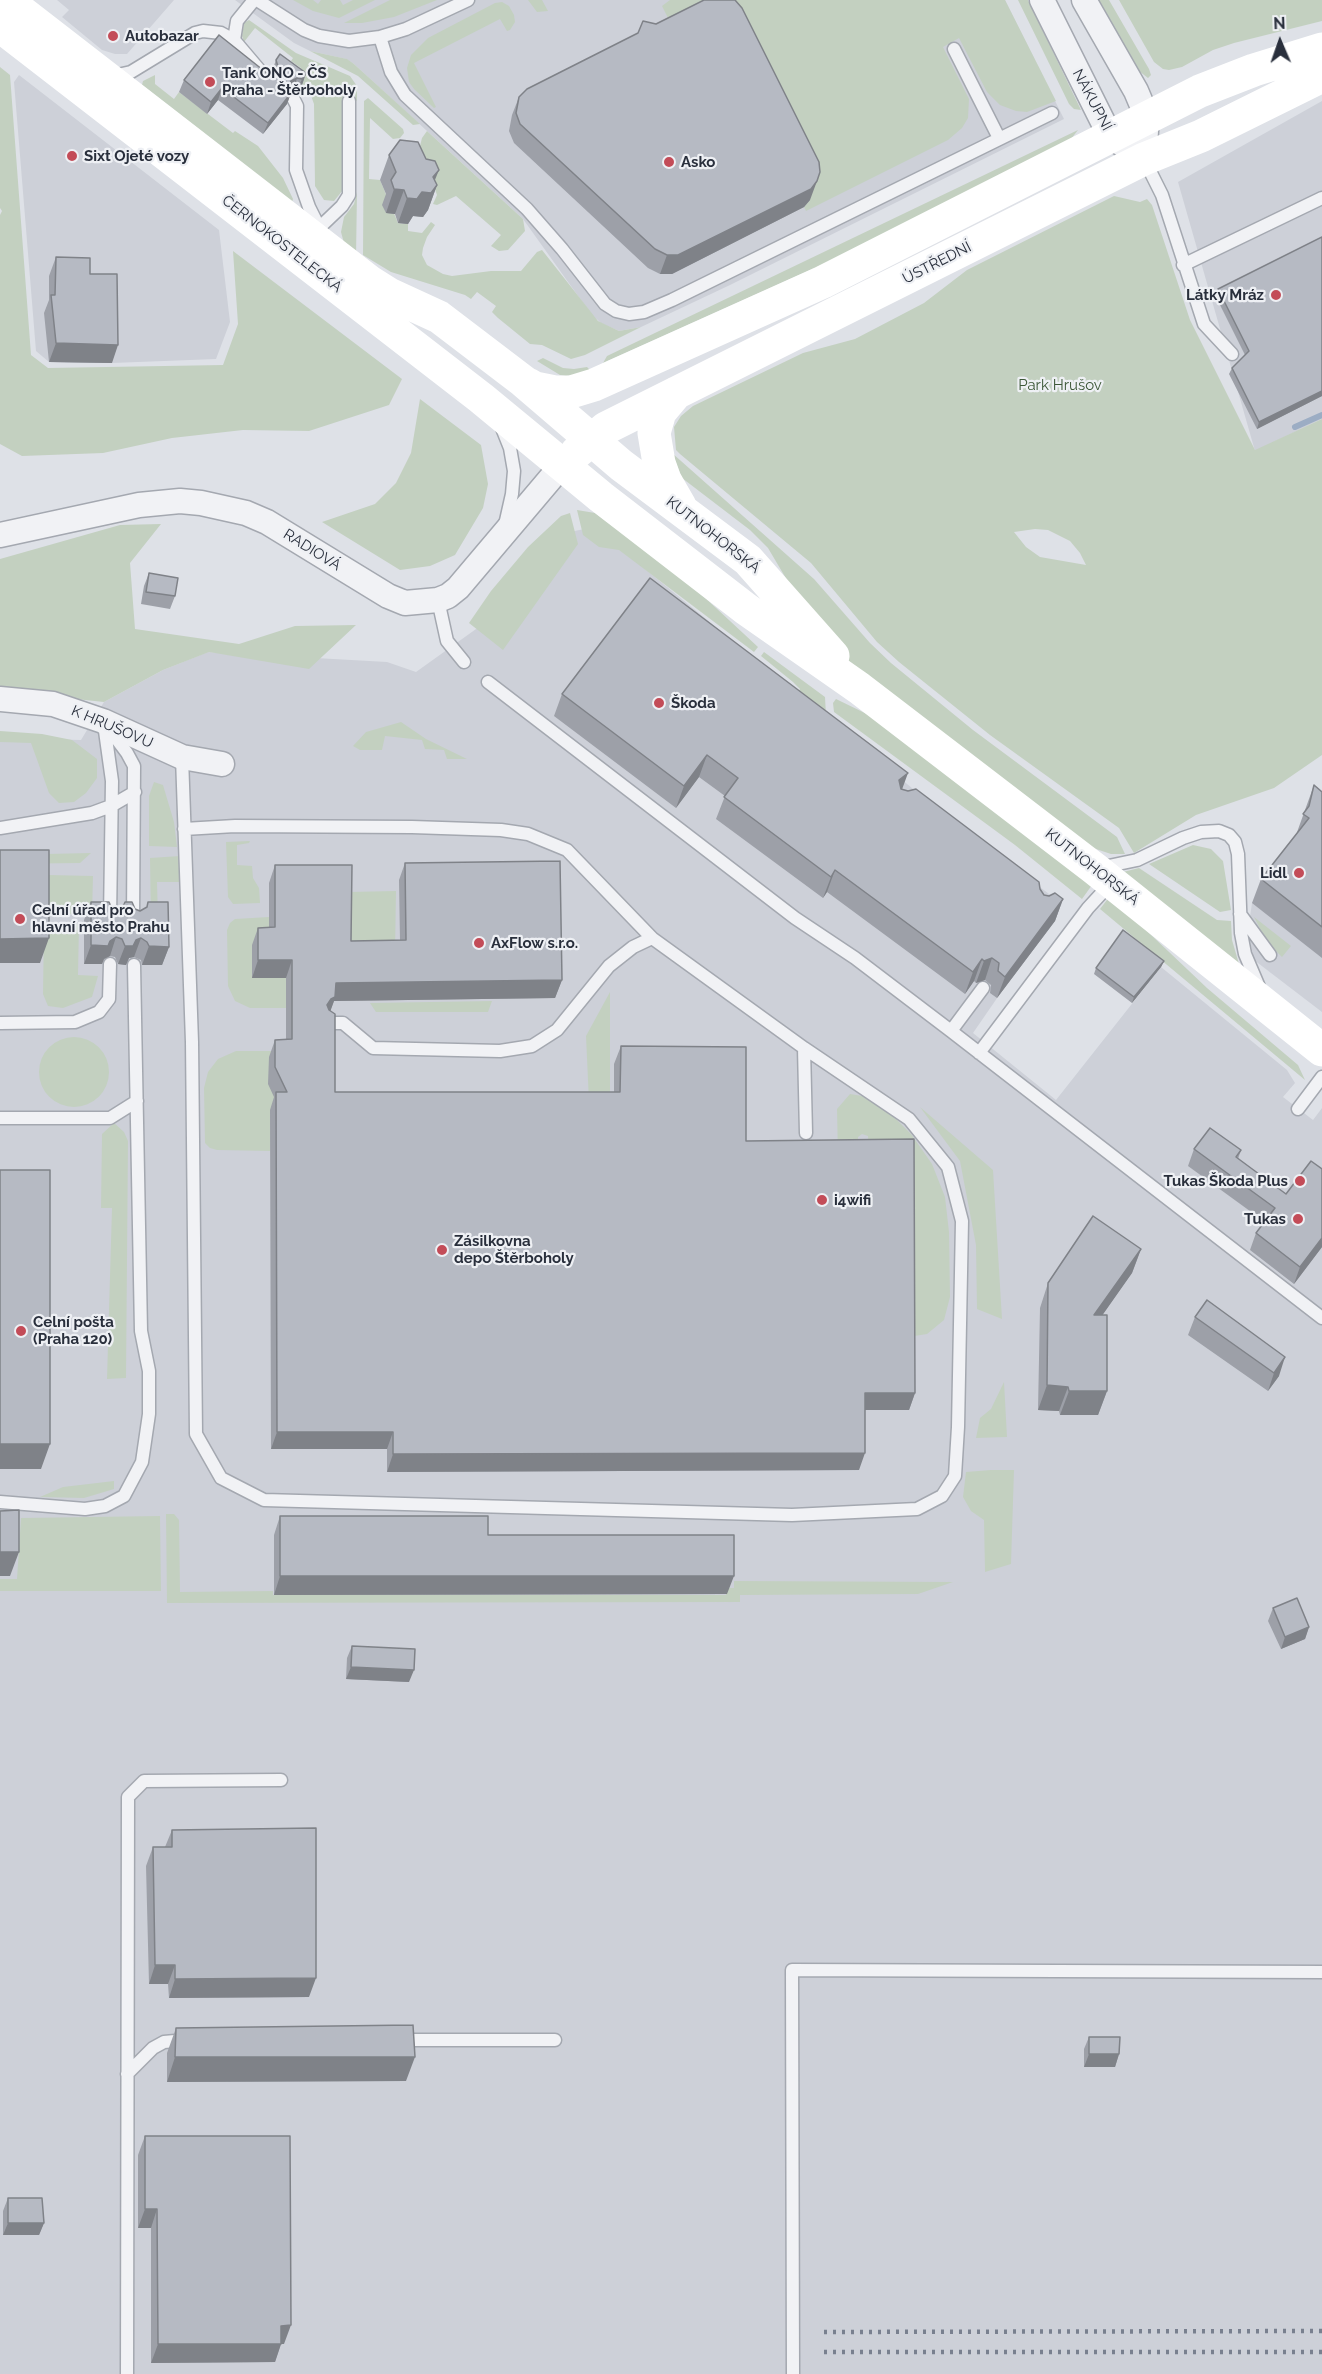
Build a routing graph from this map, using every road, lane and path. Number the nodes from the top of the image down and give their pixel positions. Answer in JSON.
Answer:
{"nodes":[{"id":1,"x":6,"y":0,"type":"edge"},
{"id":2,"x":255,"y":0,"type":"edge"},
{"id":3,"x":468,"y":0,"type":"edge"},
{"id":4,"x":1042,"y":0,"type":"edge"},
{"id":5,"x":1084,"y":0,"type":"edge"},
{"id":6,"x":0,"y":26,"type":"edge"},
{"id":7,"x":380,"y":38,"type":"junction"},
{"id":8,"x":234,"y":40,"type":"junction"},
{"id":9,"x":954,"y":49,"type":"dead end"},
{"id":10,"x":1322,"y":49,"type":"edge"},
{"id":11,"x":1322,"y":76,"type":"edge"},
{"id":12,"x":105,"y":77,"type":"junction"},
{"id":13,"x":267,"y":78,"type":"edge"},
{"id":14,"x":292,"y":98,"type":"edge"},
{"id":15,"x":349,"y":101,"type":"dead end"},
{"id":16,"x":1052,"y":113,"type":"dead end"},
{"id":17,"x":1147,"y":117,"type":"junction"},
{"id":18,"x":1110,"y":136,"type":"junction"},
{"id":19,"x":999,"y":138,"type":"junction"},
{"id":20,"x":1144,"y":159,"type":"junction"},
{"id":21,"x":1322,"y":198,"type":"edge"},
{"id":22,"x":319,"y":228,"type":"junction"},
{"id":23,"x":340,"y":259,"type":"junction"},
{"id":24,"x":1184,"y":265,"type":"junction"},
{"id":25,"x":1232,"y":354,"type":"dead end"},
{"id":26,"x":523,"y":381,"type":"junction"},
{"id":27,"x":603,"y":381,"type":"junction"},
{"id":28,"x":676,"y":393,"type":"junction"},
{"id":29,"x":481,"y":398,"type":"junction"},
{"id":30,"x":583,"y":432,"type":"junction"},
{"id":31,"x":562,"y":465,"type":"junction"},
{"id":32,"x":684,"y":512,"type":"junction"},
{"id":33,"x":0,"y":535,"type":"edge"},
{"id":34,"x":501,"y":538,"type":"junction"},
{"id":35,"x":438,"y":600,"type":"junction"},
{"id":36,"x":464,"y":662,"type":"dead end"},
{"id":37,"x":488,"y":682,"type":"dead end"},
{"id":38,"x":859,"y":687,"type":"junction"},
{"id":39,"x":0,"y":699,"type":"edge"},
{"id":40,"x":103,"y":721,"type":"junction"},
{"id":41,"x":182,"y":757,"type":"junction"},
{"id":42,"x":222,"y":764,"type":"dead end"},
{"id":43,"x":135,"y":792,"type":"junction"},
{"id":44,"x":111,"y":806,"type":"junction"},
{"id":45,"x":0,"y":828,"type":"edge"},
{"id":46,"x":184,"y":829,"type":"junction"},
{"id":47,"x":1104,"y":876,"type":"junction"},
{"id":48,"x":1240,"y":913,"type":"junction"},
{"id":49,"x":110,"y":921,"type":"edge"},
{"id":50,"x":133,"y":921,"type":"edge"},
{"id":51,"x":652,"y":938,"type":"junction"},
{"id":52,"x":1270,"y":955,"type":"dead end"},
{"id":53,"x":110,"y":964,"type":"dead end"},
{"id":54,"x":134,"y":965,"type":"dead end"},
{"id":55,"x":983,"y":988,"type":"dead end"},
{"id":56,"x":1270,"y":1009,"type":"junction"},
{"id":57,"x":0,"y":1023,"type":"edge"},
{"id":58,"x":329,"y":1023,"type":"edge"},
{"id":59,"x":951,"y":1031,"type":"junction"},
{"id":60,"x":804,"y":1048,"type":"junction"},
{"id":61,"x":1322,"y":1050,"type":"edge"},
{"id":62,"x":979,"y":1053,"type":"junction"},
{"id":63,"x":1322,"y":1077,"type":"edge"},
{"id":64,"x":137,"y":1101,"type":"junction"},
{"id":65,"x":1298,"y":1108,"type":"dead end"},
{"id":66,"x":0,"y":1118,"type":"edge"},
{"id":67,"x":806,"y":1133,"type":"dead end"},
{"id":68,"x":1322,"y":1318,"type":"edge"},
{"id":69,"x":0,"y":1503,"type":"edge"},
{"id":70,"x":281,"y":1780,"type":"dead end"},
{"id":71,"x":1322,"y":1972,"type":"edge"},
{"id":72,"x":200,"y":2040,"type":"edge"},
{"id":73,"x":390,"y":2040,"type":"edge"},
{"id":74,"x":555,"y":2040,"type":"dead end"},
{"id":75,"x":127,"y":2074,"type":"junction"},
{"id":76,"x":127,"y":2374,"type":"edge"},
{"id":77,"x":793,"y":2374,"type":"edge"}],
"edges":[{"from":1,"to":12,"type":"main road","name":"ČERNOKOSTELECKÁ"},
{"from":2,"to":7,"type":"lane"},
{"from":2,"to":8,"type":"lane"},
{"from":3,"to":7,"type":"lane"},
{"from":4,"to":18,"type":"street","name":"NÁKUPNÍ"},
{"from":5,"to":17,"type":"street"},
{"from":6,"to":29,"type":"main road","name":"ČERNOKOSTELECKÁ"},
{"from":7,"to":19,"type":"lane"},
{"from":8,"to":12,"type":"lane"},
{"from":8,"to":13,"type":"lane"},
{"from":9,"to":19,"type":"lane"},
{"from":10,"to":17,"type":"main road"},
{"from":11,"to":20,"type":"main road","name":"ÚSTŘEDNÍ"},
{"from":12,"to":23,"type":"main road","name":"ČERNOKOSTELECKÁ"},
{"from":14,"to":22,"type":"lane"},
{"from":15,"to":22,"type":"lane"},
{"from":16,"to":19,"type":"lane"},
{"from":17,"to":18,"type":"main road"},
{"from":17,"to":20,"type":"street"},
{"from":18,"to":20,"type":"street","name":"NÁKUPNÍ"},
{"from":18,"to":27,"type":"main road"},
{"from":20,"to":24,"type":"lane"},
{"from":20,"to":28,"type":"main road","name":"ÚSTŘEDNÍ"},
{"from":21,"to":24,"type":"lane"},
{"from":22,"to":23,"type":"lane"},
{"from":23,"to":26,"type":"main road","name":"ČERNOKOSTELECKÁ"},
{"from":24,"to":25,"type":"lane"},
{"from":26,"to":27,"type":"main road"},
{"from":26,"to":30,"type":"main road","name":"ČERNOKOSTELECKÁ"},
{"from":27,"to":30,"type":"main road"},
{"from":28,"to":30,"type":"main road","name":"ÚSTŘEDNÍ"},
{"from":28,"to":32,"type":"main road"},
{"from":29,"to":31,"type":"main road","name":"ČERNOKOSTELECKÁ"},
{"from":29,"to":34,"type":"lane"},
{"from":30,"to":31,"type":"main road"},
{"from":30,"to":32,"type":"main road","name":"KUTNOHORSKÁ"},
{"from":31,"to":34,"type":"street","name":"RADIOVÁ"},
{"from":31,"to":38,"type":"main road","name":"KUTNOHORSKÁ"},
{"from":32,"to":38,"type":"main road","name":"KUTNOHORSKÁ"},
{"from":33,"to":35,"type":"street","name":"RADIOVÁ"},
{"from":34,"to":35,"type":"street","name":"RADIOVÁ"},
{"from":35,"to":36,"type":"lane"},
{"from":37,"to":59,"type":"lane"},
{"from":38,"to":47,"type":"main road","name":"KUTNOHORSKÁ"},
{"from":39,"to":40,"type":"street","name":"K HRUŠOVU"},
{"from":40,"to":41,"type":"street","name":"K HRUŠOVU"},
{"from":40,"to":43,"type":"lane"},
{"from":40,"to":44,"type":"lane"},
{"from":41,"to":42,"type":"street","name":"K HRUŠOVU"},
{"from":41,"to":46,"type":"lane"},
{"from":43,"to":44,"type":"lane"},
{"from":43,"to":50,"type":"lane"},
{"from":44,"to":45,"type":"lane"},
{"from":44,"to":49,"type":"lane"},
{"from":46,"to":51,"type":"lane"},
{"from":46,"to":60,"type":"lane"},
{"from":47,"to":48,"type":"lane"},
{"from":47,"to":56,"type":"main road","name":"KUTNOHORSKÁ"},
{"from":47,"to":62,"type":"lane"},
{"from":48,"to":52,"type":"lane"},
{"from":48,"to":56,"type":"lane"},
{"from":51,"to":58,"type":"lane"},
{"from":51,"to":60,"type":"lane"},
{"from":53,"to":57,"type":"lane"},
{"from":54,"to":64,"type":"lane"},
{"from":55,"to":59,"type":"lane"},
{"from":56,"to":61,"type":"main road","name":"KUTNOHORSKÁ"},
{"from":59,"to":62,"type":"lane"},
{"from":60,"to":67,"type":"lane"},
{"from":62,"to":68,"type":"lane"},
{"from":63,"to":65,"type":"lane"},
{"from":64,"to":66,"type":"lane"},
{"from":64,"to":69,"type":"lane"},
{"from":70,"to":75,"type":"lane"},
{"from":71,"to":77,"type":"lane"},
{"from":72,"to":75,"type":"lane"},
{"from":73,"to":74,"type":"lane"},
{"from":75,"to":76,"type":"lane"}]}
